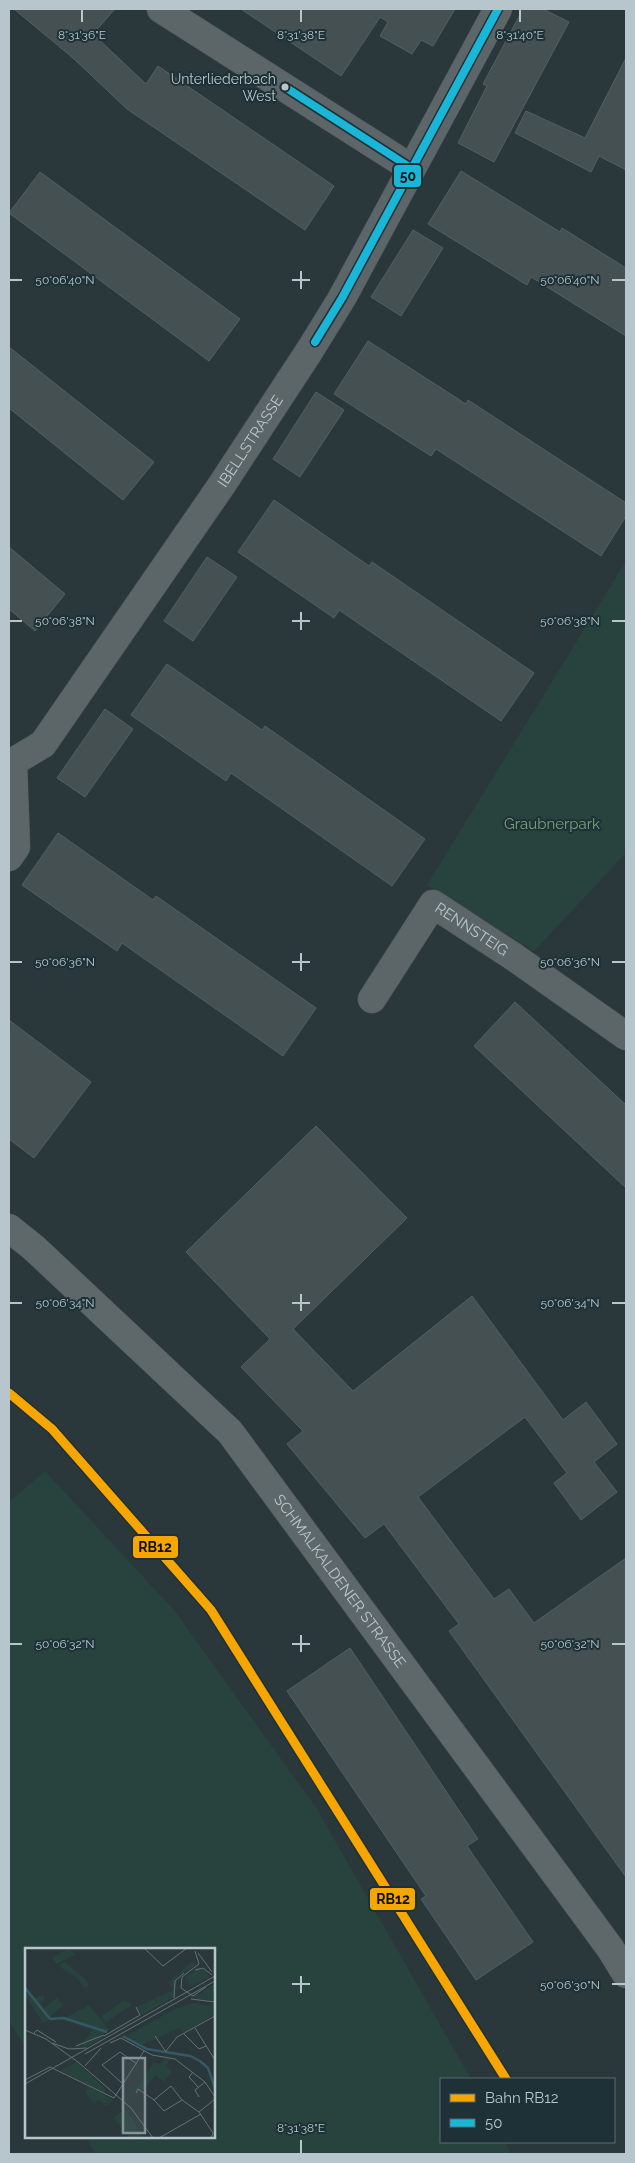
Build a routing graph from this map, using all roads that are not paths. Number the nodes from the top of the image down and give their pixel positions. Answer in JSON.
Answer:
{"nodes":[{"id":1,"x":161,"y":9,"type":"edge"},
{"id":2,"x":498,"y":9,"type":"edge"},
{"id":3,"x":411,"y":168,"type":"junction"},
{"id":4,"x":11,"y":762,"type":"edge"},
{"id":5,"x":9,"y":857,"type":"edge"},
{"id":6,"x":372,"y":999,"type":"dead end"},
{"id":7,"x":626,"y":1036,"type":"edge"},
{"id":8,"x":9,"y":1228,"type":"edge"},
{"id":9,"x":626,"y":1974,"type":"edge"}],
"edges":[{"from":1,"to":3,"type":"street"},
{"from":2,"to":3,"type":"street","name":"IBELLSTRASSE"},
{"from":3,"to":4,"type":"street","name":"IBELLSTRASSE"},
{"from":4,"to":5,"type":"street","name":"IBELLSTRASSE"},
{"from":6,"to":7,"type":"street","name":"RENNSTEIG"},
{"from":8,"to":9,"type":"main road","name":"SCHMALKALDENER STRASSE"}]}
